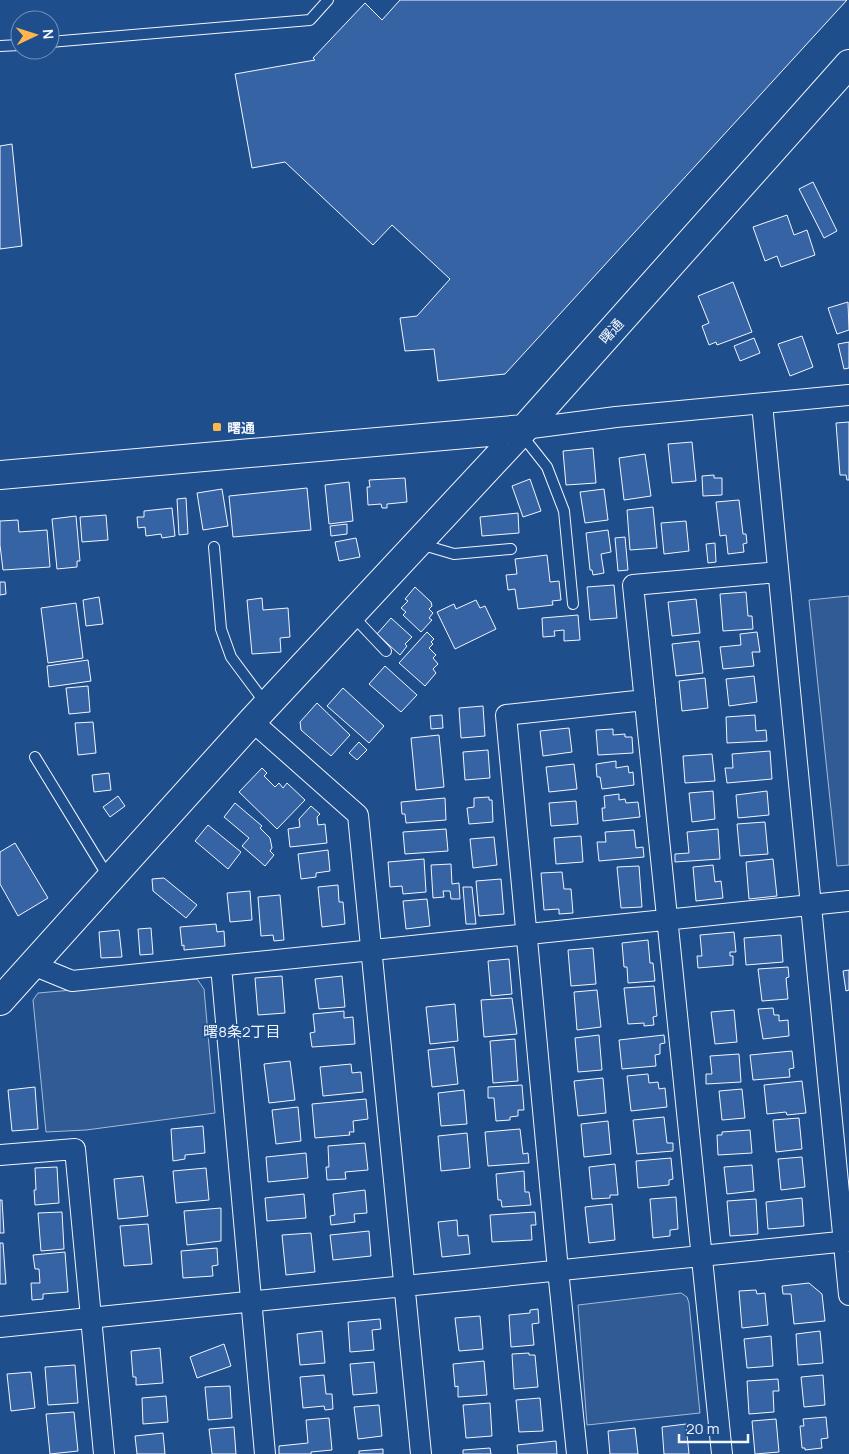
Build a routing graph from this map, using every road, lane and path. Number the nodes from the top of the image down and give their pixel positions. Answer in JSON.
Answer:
{"nodes":[{"id":1,"x":328,"y":0,"type":"edge"},
{"id":2,"x":60,"y":41,"type":"edge"},
{"id":3,"x":849,"y":64,"type":"edge"},
{"id":4,"x":849,"y":395,"type":"edge"},
{"id":5,"x":762,"y":404,"type":"junction"},
{"id":6,"x":522,"y":431,"type":"junction"},
{"id":7,"x":0,"y":475,"type":"edge"},
{"id":8,"x":417,"y":544,"type":"junction"},
{"id":9,"x":214,"y":547,"type":"dead end"},
{"id":10,"x":512,"y":549,"type":"dead end"},
{"id":11,"x":778,"y":572,"type":"junction"},
{"id":12,"x":573,"y":604,"type":"dead end"},
{"id":13,"x":351,"y":614,"type":"junction"},
{"id":14,"x":386,"y":651,"type":"dead end"},
{"id":15,"x":645,"y":700,"type":"junction"},
{"id":16,"x":259,"y":713,"type":"junction"},
{"id":17,"x":35,"y":757,"type":"dead end"},
{"id":18,"x":110,"y":878,"type":"junction"},
{"id":19,"x":849,"y":901,"type":"edge"},
{"id":20,"x":811,"y":906,"type":"junction"},
{"id":21,"x":668,"y":920,"type":"junction"},
{"id":22,"x":527,"y":935,"type":"junction"},
{"id":23,"x":372,"y":950,"type":"junction"},
{"id":24,"x":33,"y":964,"type":"junction"},
{"id":25,"x":221,"y":966,"type":"junction"},
{"id":26,"x":0,"y":1001,"type":"edge"},
{"id":27,"x":0,"y":1155,"type":"edge"},
{"id":28,"x":846,"y":1241,"type":"edge"},
{"id":29,"x":702,"y":1256,"type":"junction"},
{"id":30,"x":558,"y":1270,"type":"junction"},
{"id":31,"x":404,"y":1285,"type":"junction"},
{"id":32,"x":849,"y":1295,"type":"edge"},
{"id":33,"x":250,"y":1301,"type":"junction"},
{"id":34,"x":92,"y":1317,"type":"junction"},
{"id":35,"x":0,"y":1327,"type":"edge"},
{"id":36,"x":104,"y":1454,"type":"edge"},
{"id":37,"x":265,"y":1454,"type":"edge"},
{"id":38,"x":421,"y":1454,"type":"edge"},
{"id":39,"x":577,"y":1454,"type":"edge"},
{"id":40,"x":722,"y":1454,"type":"edge"}],
"edges":[{"from":1,"to":2,"type":"lane"},
{"from":3,"to":6,"type":"street","name":"曙通"},
{"from":4,"to":5,"type":"street"},
{"from":5,"to":6,"type":"street"},
{"from":5,"to":11,"type":"street"},
{"from":6,"to":7,"type":"street"},
{"from":6,"to":8,"type":"street","name":"曙通"},
{"from":6,"to":12,"type":"lane"},
{"from":8,"to":10,"type":"lane"},
{"from":8,"to":13,"type":"street","name":"曙通"},
{"from":9,"to":16,"type":"lane"},
{"from":11,"to":15,"type":"street"},
{"from":11,"to":20,"type":"street"},
{"from":13,"to":14,"type":"lane"},
{"from":13,"to":16,"type":"street","name":"曙通"},
{"from":15,"to":21,"type":"street"},
{"from":15,"to":22,"type":"street"},
{"from":16,"to":18,"type":"street","name":"曙通"},
{"from":16,"to":23,"type":"street"},
{"from":17,"to":18,"type":"lane"},
{"from":18,"to":24,"type":"street","name":"曙通"},
{"from":19,"to":20,"type":"street"},
{"from":20,"to":21,"type":"street"},
{"from":20,"to":28,"type":"street"},
{"from":21,"to":22,"type":"street"},
{"from":21,"to":29,"type":"street"},
{"from":22,"to":23,"type":"street"},
{"from":22,"to":30,"type":"street"},
{"from":23,"to":25,"type":"street"},
{"from":23,"to":31,"type":"street"},
{"from":24,"to":25,"type":"street"},
{"from":24,"to":26,"type":"street","name":"曙通"},
{"from":25,"to":33,"type":"street"},
{"from":27,"to":34,"type":"street"},
{"from":28,"to":29,"type":"street"},
{"from":28,"to":32,"type":"street"},
{"from":29,"to":30,"type":"street"},
{"from":29,"to":40,"type":"street"},
{"from":30,"to":31,"type":"street"},
{"from":30,"to":39,"type":"street"},
{"from":31,"to":33,"type":"street"},
{"from":31,"to":38,"type":"street"},
{"from":33,"to":34,"type":"street"},
{"from":33,"to":37,"type":"street"},
{"from":34,"to":35,"type":"street"},
{"from":34,"to":36,"type":"street"}]}
